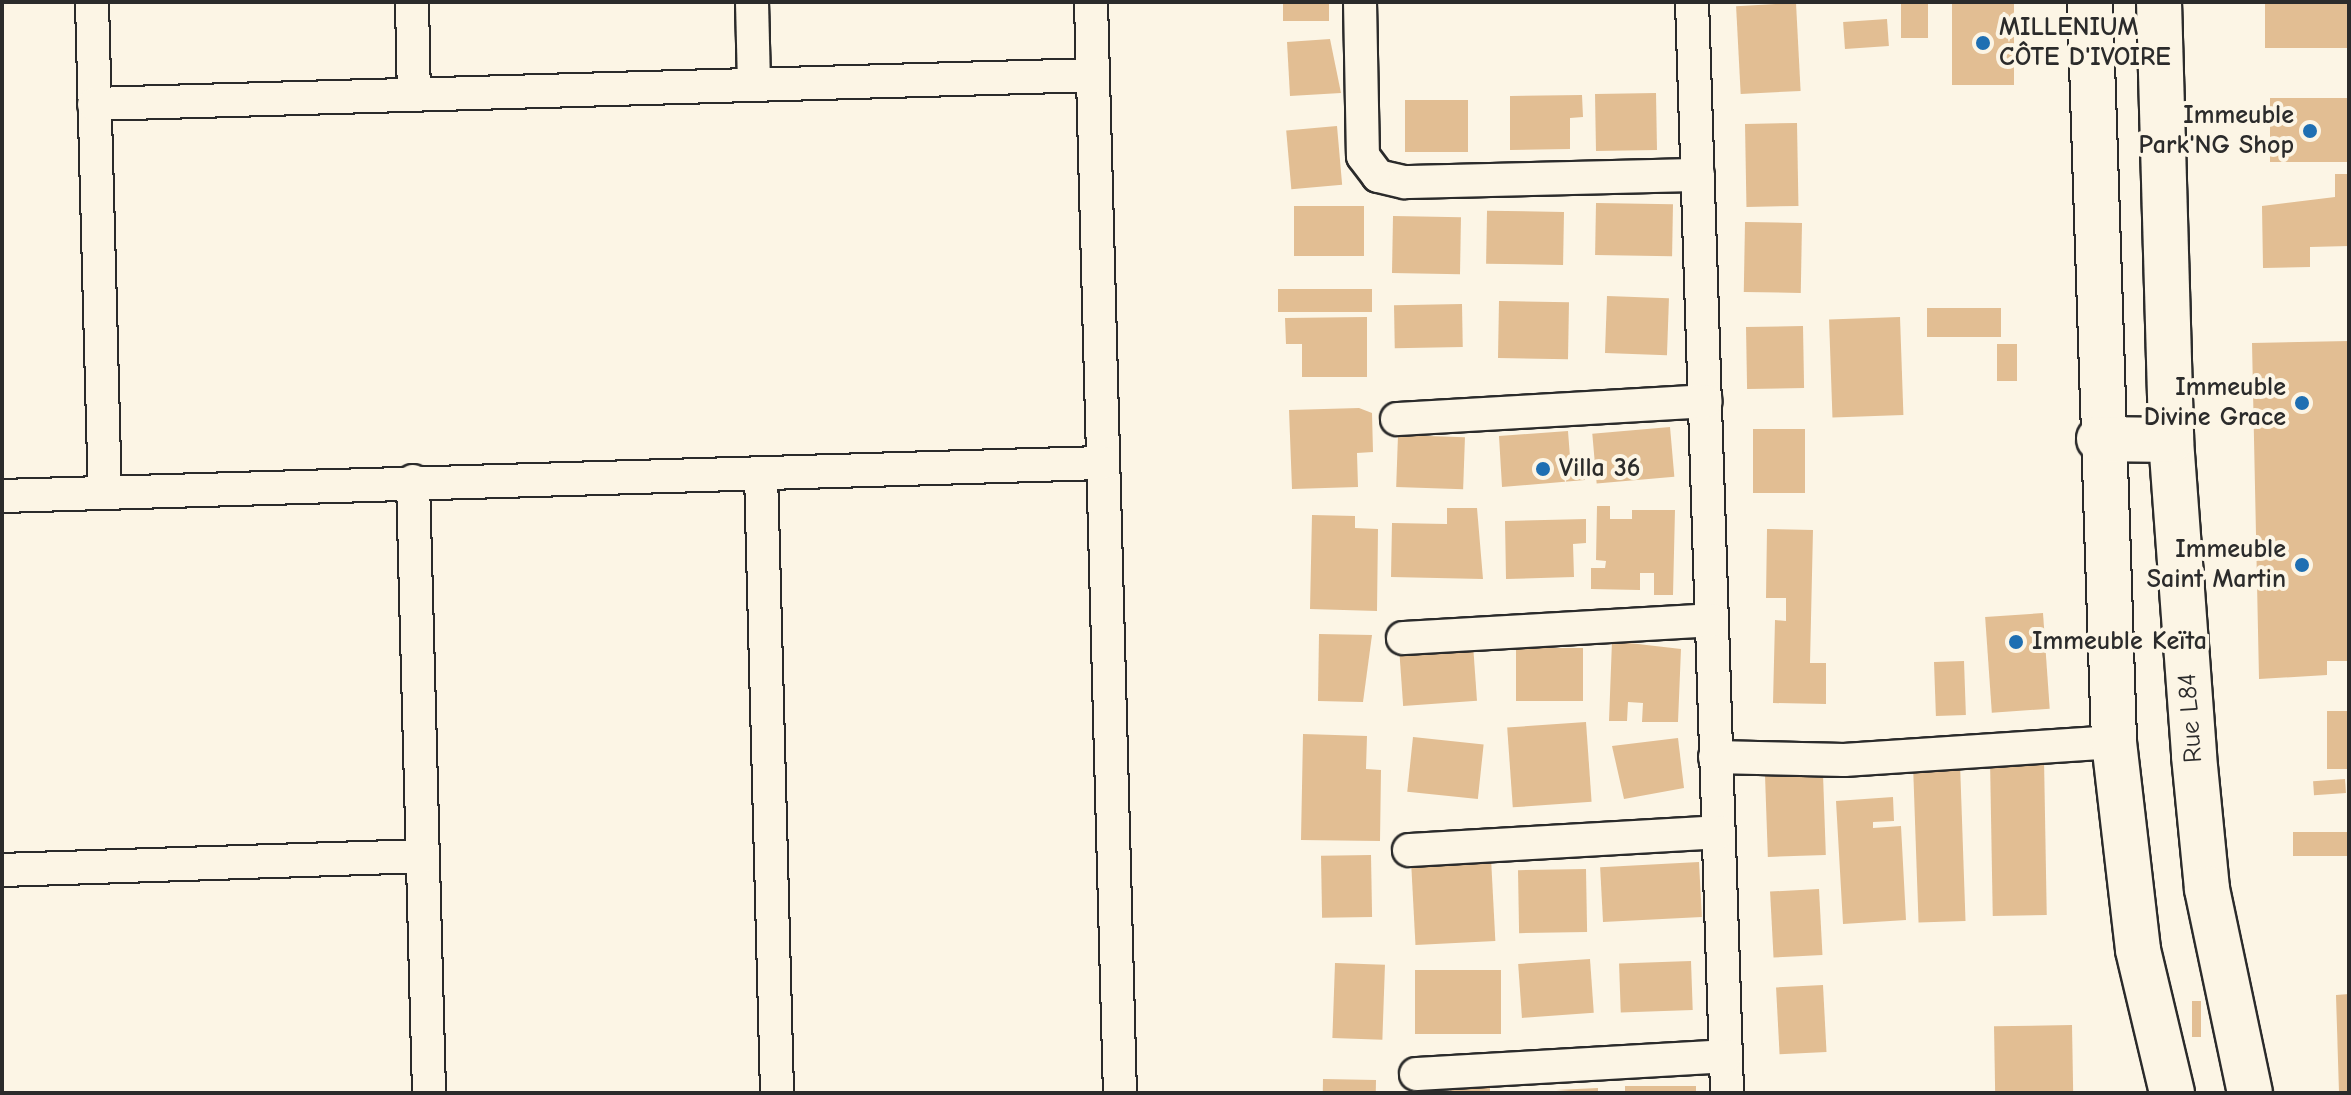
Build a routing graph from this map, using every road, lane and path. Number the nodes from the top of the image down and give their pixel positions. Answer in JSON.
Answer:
{"nodes":[{"id":1,"x":92,"y":2,"type":"edge"},
{"id":2,"x":412,"y":2,"type":"edge"},
{"id":3,"x":752,"y":2,"type":"edge"},
{"id":4,"x":1091,"y":2,"type":"edge"},
{"id":5,"x":1360,"y":2,"type":"edge"},
{"id":6,"x":1692,"y":2,"type":"edge"},
{"id":7,"x":2090,"y":2,"type":"edge"},
{"id":8,"x":2159,"y":2,"type":"edge"},
{"id":9,"x":1093,"y":75,"type":"junction"},
{"id":10,"x":754,"y":85,"type":"junction"},
{"id":11,"x":414,"y":95,"type":"junction"},
{"id":12,"x":94,"y":104,"type":"junction"},
{"id":13,"x":1698,"y":175,"type":"junction"},
{"id":14,"x":1705,"y":401,"type":"junction"},
{"id":15,"x":1397,"y":419,"type":"dead end"},
{"id":16,"x":2099,"y":439,"type":"junction"},
{"id":17,"x":2171,"y":440,"type":"junction"},
{"id":18,"x":1103,"y":463,"type":"junction"},
{"id":19,"x":761,"y":473,"type":"junction"},
{"id":20,"x":413,"y":481,"type":"junction"},
{"id":21,"x":105,"y":493,"type":"junction"},
{"id":22,"x":2,"y":496,"type":"edge"},
{"id":23,"x":1711,"y":620,"type":"junction"},
{"id":24,"x":1403,"y":638,"type":"dead end"},
{"id":25,"x":2114,"y":742,"type":"junction"},
{"id":26,"x":1715,"y":757,"type":"junction"},
{"id":27,"x":1718,"y":832,"type":"junction"},
{"id":28,"x":1409,"y":850,"type":"dead end"},
{"id":29,"x":423,"y":856,"type":"junction"},
{"id":30,"x":2,"y":870,"type":"edge"},
{"id":31,"x":1725,"y":1056,"type":"junction"},
{"id":32,"x":1416,"y":1074,"type":"dead end"},
{"id":33,"x":429,"y":1093,"type":"edge"},
{"id":34,"x":777,"y":1093,"type":"edge"},
{"id":35,"x":1120,"y":1093,"type":"edge"},
{"id":36,"x":1727,"y":1093,"type":"edge"},
{"id":37,"x":2172,"y":1093,"type":"edge"},
{"id":38,"x":2250,"y":1093,"type":"edge"}],
"edges":[{"from":1,"to":12,"type":"street"},
{"from":2,"to":11,"type":"street"},
{"from":3,"to":10,"type":"street"},
{"from":4,"to":9,"type":"street"},
{"from":5,"to":13,"type":"street"},
{"from":6,"to":13,"type":"street"},
{"from":7,"to":16,"type":"main road"},
{"from":8,"to":17,"type":"main road","name":"Rue L84"},
{"from":9,"to":10,"type":"street"},
{"from":9,"to":18,"type":"street"},
{"from":10,"to":11,"type":"street"},
{"from":11,"to":12,"type":"street"},
{"from":12,"to":21,"type":"street"},
{"from":13,"to":14,"type":"street"},
{"from":14,"to":15,"type":"street"},
{"from":14,"to":23,"type":"street"},
{"from":16,"to":17,"type":"main road"},
{"from":16,"to":25,"type":"main road"},
{"from":17,"to":38,"type":"main road","name":"Rue L84"},
{"from":18,"to":19,"type":"street"},
{"from":18,"to":35,"type":"street"},
{"from":19,"to":20,"type":"street"},
{"from":19,"to":34,"type":"street"},
{"from":20,"to":21,"type":"street"},
{"from":20,"to":29,"type":"street"},
{"from":21,"to":22,"type":"street"},
{"from":23,"to":24,"type":"street"},
{"from":23,"to":26,"type":"street"},
{"from":25,"to":26,"type":"street"},
{"from":25,"to":37,"type":"main road"},
{"from":26,"to":27,"type":"street"},
{"from":27,"to":28,"type":"street"},
{"from":27,"to":31,"type":"street"},
{"from":29,"to":30,"type":"street"},
{"from":29,"to":33,"type":"street"},
{"from":31,"to":32,"type":"street"},
{"from":31,"to":36,"type":"street"}]}
